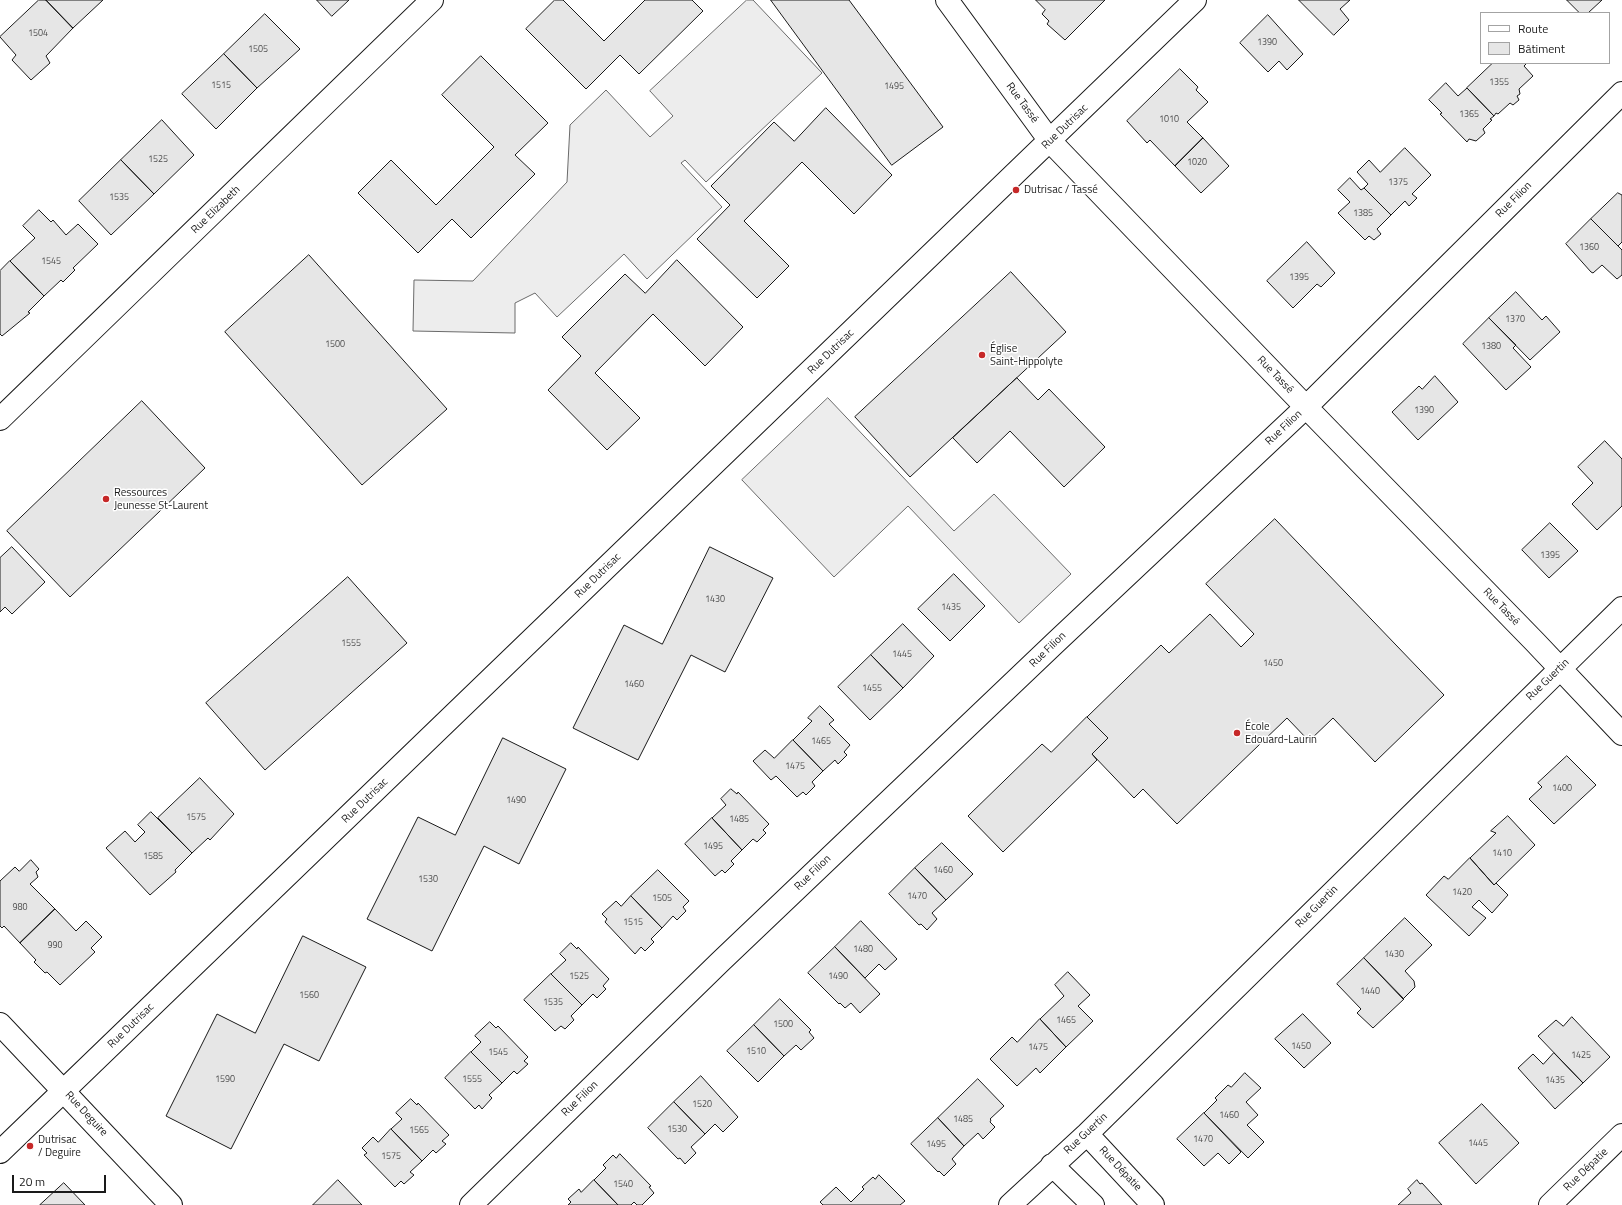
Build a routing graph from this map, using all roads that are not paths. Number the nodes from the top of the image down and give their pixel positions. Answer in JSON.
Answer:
{"nodes":[{"id":1,"x":432,"y":0,"type":"edge"},
{"id":2,"x":947,"y":0,"type":"edge"},
{"id":3,"x":1195,"y":0,"type":"edge"},
{"id":4,"x":1622,"y":93,"type":"edge"},
{"id":5,"x":1050,"y":141,"type":"junction"},
{"id":6,"x":1306,"y":407,"type":"junction"},
{"id":7,"x":0,"y":419,"type":"edge"},
{"id":8,"x":1622,"y":608,"type":"edge"},
{"id":9,"x":1559,"y":668,"type":"junction"},
{"id":10,"x":1622,"y":734,"type":"edge"},
{"id":11,"x":0,"y":1024,"type":"edge"},
{"id":12,"x":64,"y":1090,"type":"junction"},
{"id":13,"x":1087,"y":1134,"type":"junction"},
{"id":14,"x":1622,"y":1135,"type":"edge"},
{"id":15,"x":0,"y":1152,"type":"edge"},
{"id":16,"x":1052,"y":1165,"type":"junction"},
{"id":17,"x":171,"y":1205,"type":"edge"},
{"id":18,"x":472,"y":1205,"type":"edge"},
{"id":19,"x":1010,"y":1205,"type":"edge"},
{"id":20,"x":1093,"y":1205,"type":"edge"},
{"id":21,"x":1153,"y":1205,"type":"edge"},
{"id":22,"x":1550,"y":1205,"type":"edge"}],
"edges":[{"from":1,"to":7,"type":"street","name":"Rue Elizabeth"},
{"from":2,"to":5,"type":"street","name":"Rue Tassé"},
{"from":3,"to":5,"type":"street","name":"Rue Dutrisac"},
{"from":4,"to":6,"type":"street","name":"Rue Filion"},
{"from":5,"to":6,"type":"street","name":"Rue Tassé"},
{"from":5,"to":12,"type":"street","name":"Rue Dutrisac"},
{"from":6,"to":9,"type":"street","name":"Rue Tassé"},
{"from":6,"to":18,"type":"street","name":"Rue Filion"},
{"from":8,"to":9,"type":"street","name":"Rue Guertin"},
{"from":9,"to":10,"type":"street","name":"Rue Tassé"},
{"from":9,"to":13,"type":"street","name":"Rue Guertin"},
{"from":11,"to":12,"type":"street","name":"Rue Deguire"},
{"from":12,"to":15,"type":"street","name":"Rue Dutrisac"},
{"from":12,"to":17,"type":"street","name":"Rue Deguire"},
{"from":13,"to":16,"type":"street","name":"Rue Guertin"},
{"from":13,"to":21,"type":"street","name":"Rue Dépatie"},
{"from":14,"to":22,"type":"street","name":"Rue Dépatie"},
{"from":16,"to":19,"type":"street","name":"Rue Guertin"},
{"from":16,"to":20,"type":"street"}]}
